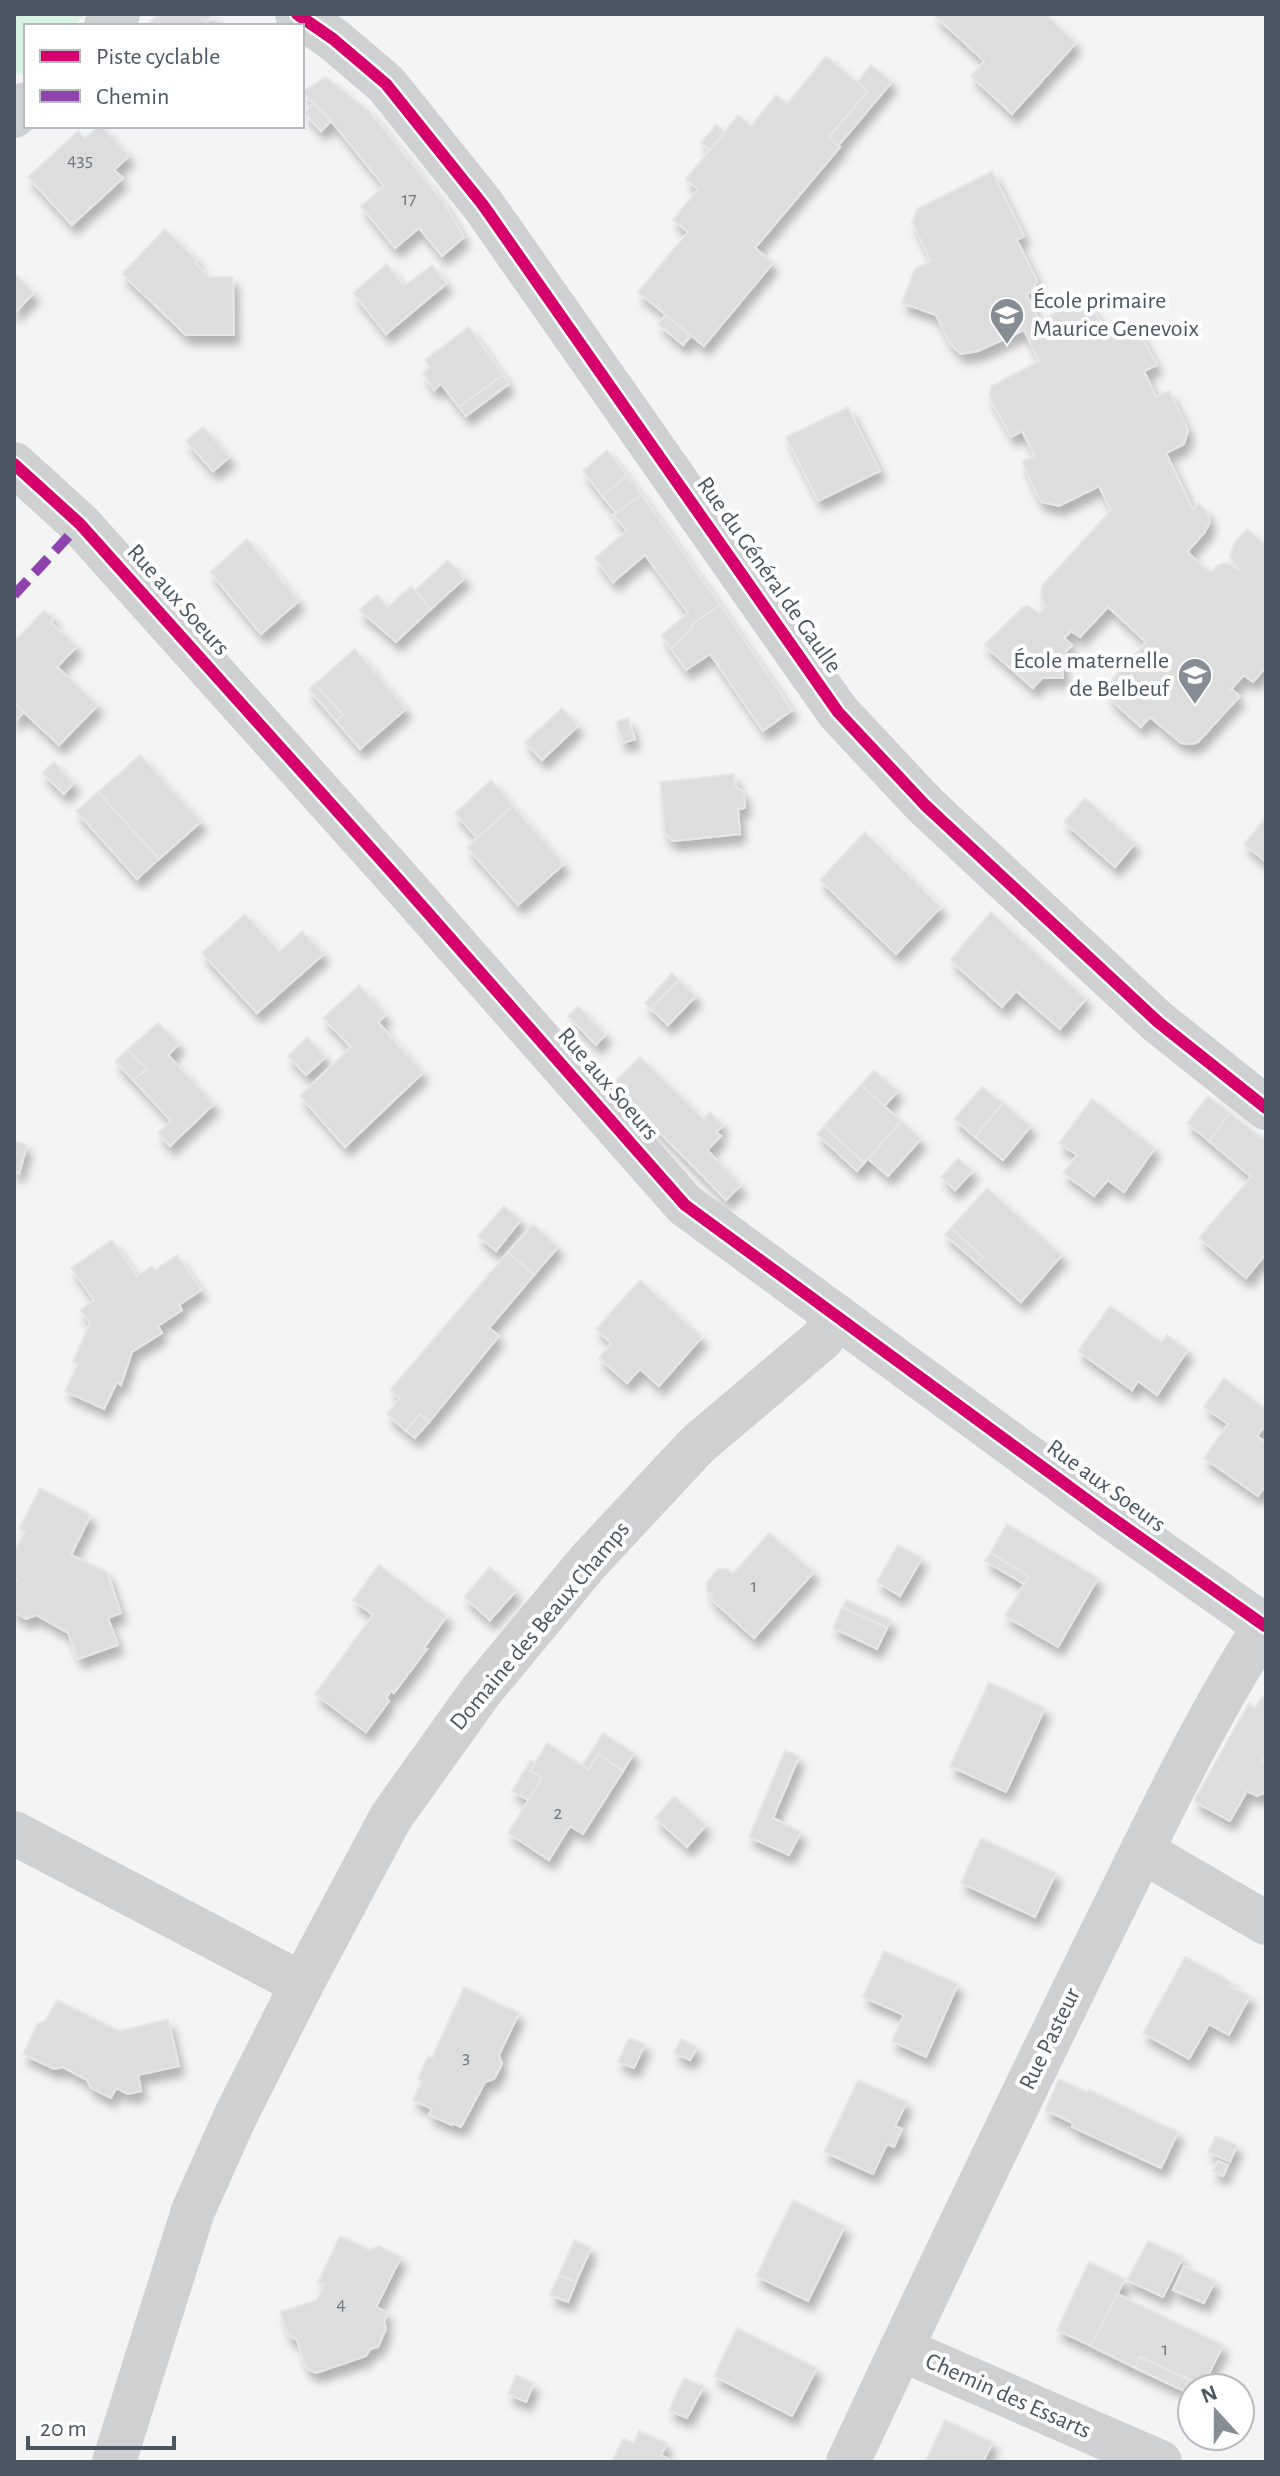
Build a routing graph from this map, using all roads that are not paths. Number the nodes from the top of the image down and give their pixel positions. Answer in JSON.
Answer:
{"nodes":[{"id":1,"x":297,"y":14,"type":"edge"},
{"id":2,"x":14,"y":464,"type":"edge"},
{"id":3,"x":1266,"y":1108,"type":"edge"},
{"id":4,"x":837,"y":1316,"type":"junction"},
{"id":5,"x":1265,"y":1625,"type":"edge"},
{"id":6,"x":14,"y":1833,"type":"edge"},
{"id":7,"x":1142,"y":1851,"type":"junction"},
{"id":8,"x":1266,"y":1923,"type":"edge"},
{"id":9,"x":302,"y":1984,"type":"junction"},
{"id":10,"x":901,"y":2349,"type":"junction"},
{"id":11,"x":114,"y":2462,"type":"edge"},
{"id":12,"x":848,"y":2462,"type":"edge"},
{"id":13,"x":1160,"y":2462,"type":"edge"}],
"edges":[{"from":1,"to":3,"type":"street","name":"Rue du Général de Gaulle"},
{"from":2,"to":4,"type":"street","name":"Rue aux Soeurs"},
{"from":4,"to":5,"type":"street","name":"Rue aux Soeurs"},
{"from":4,"to":9,"type":"street","name":"Domaine des Beaux Champs"},
{"from":5,"to":7,"type":"street","name":"Rue Pasteur"},
{"from":6,"to":9,"type":"street"},
{"from":7,"to":8,"type":"street"},
{"from":7,"to":10,"type":"street","name":"Rue Pasteur"},
{"from":9,"to":11,"type":"street","name":"Domaine des Beaux Champs"},
{"from":10,"to":12,"type":"street","name":"Rue Pasteur"},
{"from":10,"to":13,"type":"street","name":"Chemin des Essarts"}]}
